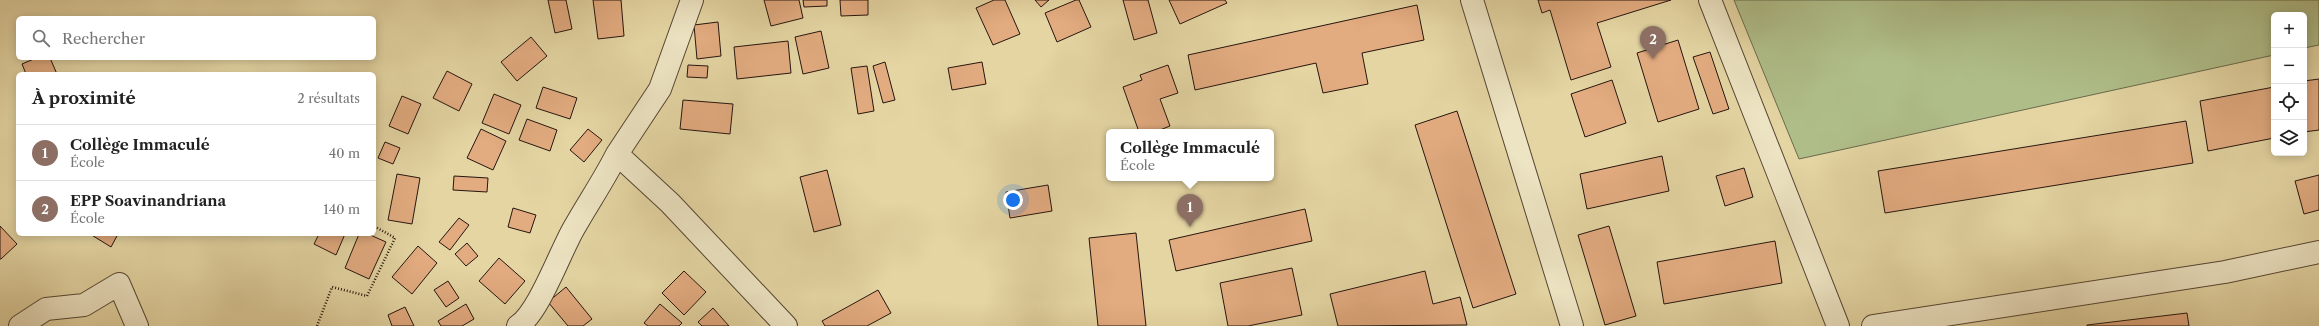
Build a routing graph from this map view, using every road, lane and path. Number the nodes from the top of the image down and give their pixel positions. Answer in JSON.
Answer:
{"nodes":[{"id":1,"x":692,"y":0,"type":"edge"},
{"id":2,"x":1472,"y":0,"type":"edge"},
{"id":3,"x":1710,"y":0,"type":"edge"},
{"id":4,"x":617,"y":154,"type":"junction"},
{"id":5,"x":376,"y":227,"type":"edge"},
{"id":6,"x":2319,"y":252,"type":"edge"},
{"id":7,"x":20,"y":326,"type":"edge"},
{"id":8,"x":137,"y":326,"type":"edge"},
{"id":9,"x":317,"y":326,"type":"edge"},
{"id":10,"x":518,"y":326,"type":"edge"},
{"id":11,"x":786,"y":326,"type":"edge"},
{"id":12,"x":1572,"y":326,"type":"edge"},
{"id":13,"x":1838,"y":326,"type":"edge"},
{"id":14,"x":1873,"y":326,"type":"edge"}],
"edges":[{"from":1,"to":4,"type":"street"},
{"from":2,"to":12,"type":"street"},
{"from":3,"to":13,"type":"street"},
{"from":4,"to":10,"type":"street"},
{"from":4,"to":11,"type":"street"},
{"from":5,"to":9,"type":"path"},
{"from":6,"to":14,"type":"street"},
{"from":7,"to":8,"type":"street"}]}
